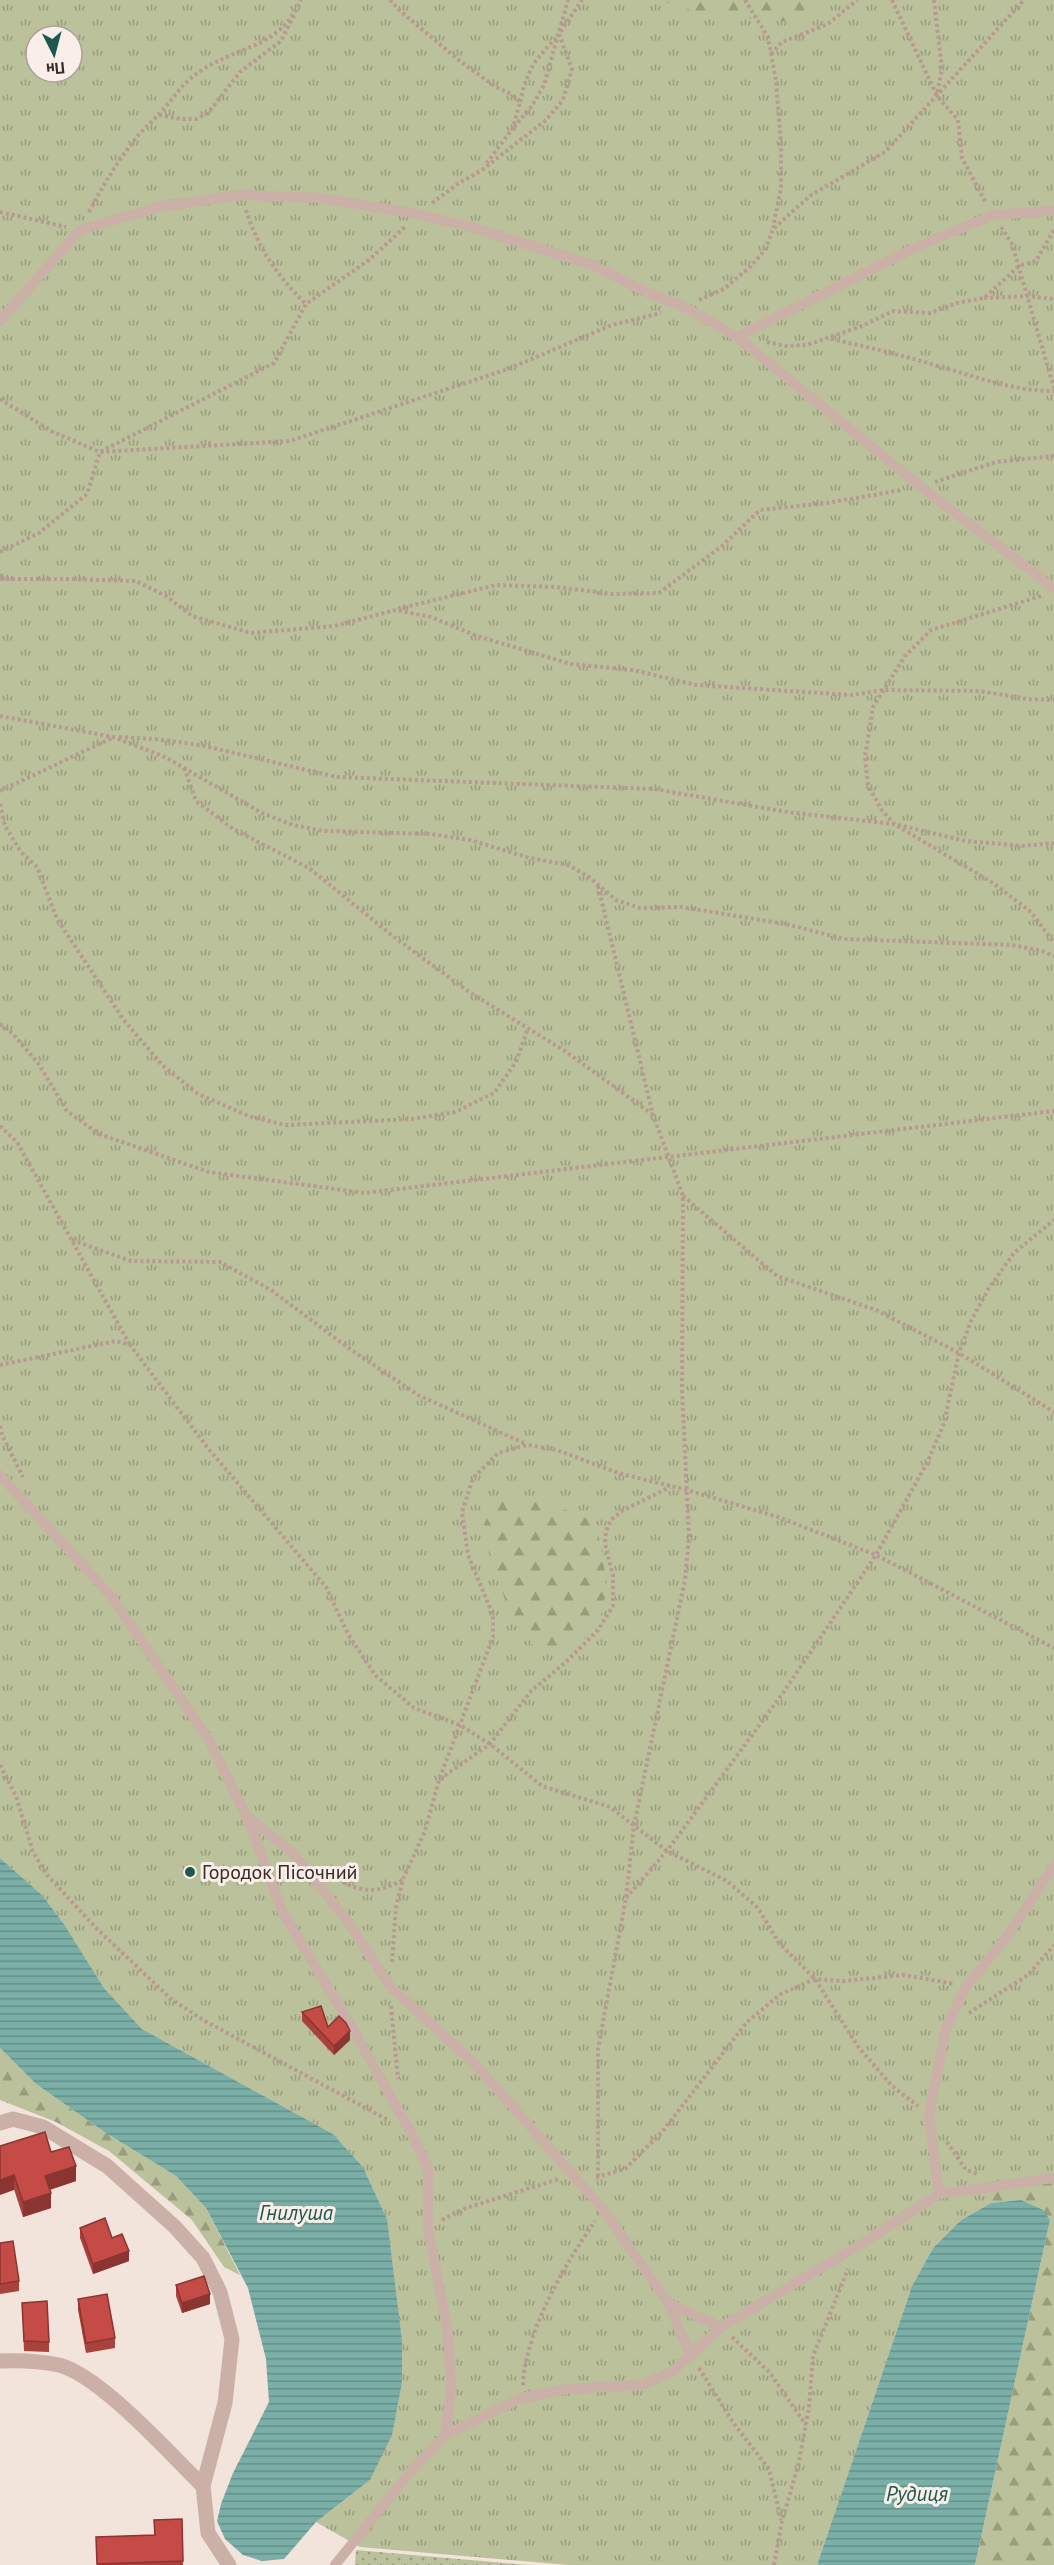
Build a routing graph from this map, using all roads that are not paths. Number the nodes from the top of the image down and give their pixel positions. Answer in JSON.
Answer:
{"nodes":[{"id":1,"x":1054,"y":210,"type":"edge"},
{"id":2,"x":0,"y":321,"type":"edge"},
{"id":3,"x":737,"y":337,"type":"junction"},
{"id":4,"x":1054,"y":588,"type":"edge"},
{"id":5,"x":0,"y":1475,"type":"edge"},
{"id":6,"x":247,"y":1817,"type":"junction"},
{"id":7,"x":1054,"y":1865,"type":"edge"},
{"id":8,"x":0,"y":2123,"type":"edge"},
{"id":9,"x":1054,"y":2178,"type":"edge"},
{"id":10,"x":939,"y":2193,"type":"junction"},
{"id":11,"x":668,"y":2303,"type":"junction"},
{"id":12,"x":721,"y":2327,"type":"junction"},
{"id":13,"x":692,"y":2356,"type":"junction"},
{"id":14,"x":0,"y":2361,"type":"edge"},
{"id":15,"x":445,"y":2435,"type":"junction"},
{"id":16,"x":203,"y":2486,"type":"junction"},
{"id":17,"x":229,"y":2565,"type":"edge"},
{"id":18,"x":335,"y":2565,"type":"edge"}],
"edges":[{"from":1,"to":3,"type":"lane"},
{"from":2,"to":3,"type":"lane"},
{"from":3,"to":4,"type":"lane"},
{"from":5,"to":6,"type":"lane"},
{"from":6,"to":11,"type":"lane"},
{"from":6,"to":15,"type":"lane"},
{"from":7,"to":10,"type":"lane"},
{"from":8,"to":16,"type":"street"},
{"from":9,"to":10,"type":"lane"},
{"from":10,"to":12,"type":"lane"},
{"from":11,"to":12,"type":"lane"},
{"from":11,"to":13,"type":"lane"},
{"from":12,"to":13,"type":"lane"},
{"from":13,"to":15,"type":"lane"},
{"from":14,"to":16,"type":"street"},
{"from":15,"to":18,"type":"lane"},
{"from":16,"to":17,"type":"street"}]}
